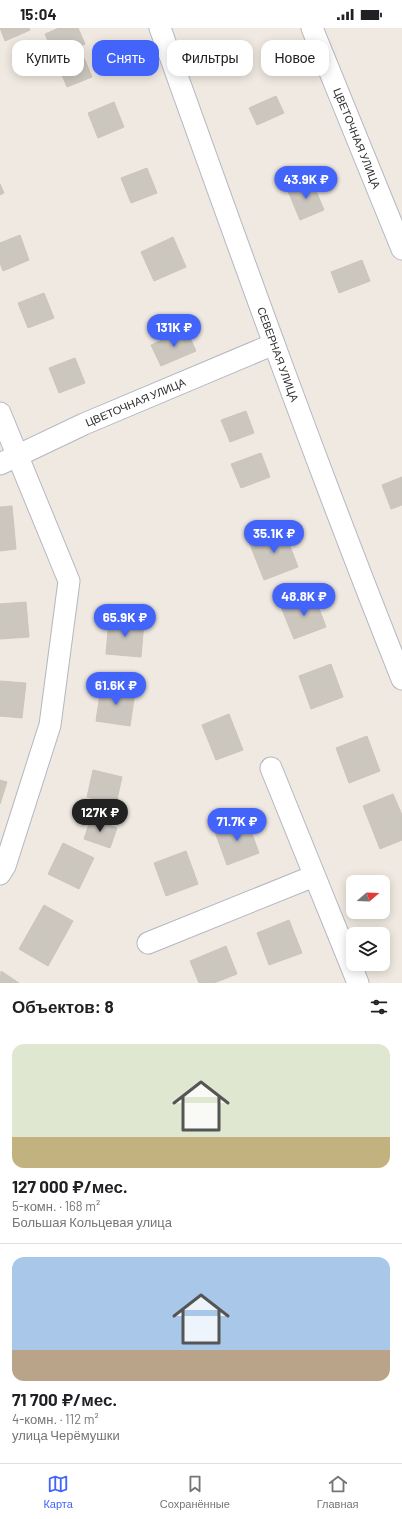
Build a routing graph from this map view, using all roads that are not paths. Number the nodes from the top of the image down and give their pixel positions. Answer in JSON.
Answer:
{"nodes":[{"id":1,"x":160,"y":28,"type":"edge"},
{"id":2,"x":312,"y":28,"type":"edge"},
{"id":3,"x":401,"y":244,"type":"edge"},
{"id":4,"x":274,"y":344,"type":"junction"},
{"id":5,"x":0,"y":413,"type":"edge"},
{"id":6,"x":9,"y":460,"type":"edge"},
{"id":7,"x":402,"y":679,"type":"edge"},
{"id":8,"x":271,"y":768,"type":"dead end"},
{"id":9,"x":0,"y":874,"type":"edge"},
{"id":10,"x":314,"y":876,"type":"junction"},
{"id":11,"x":148,"y":943,"type":"dead end"},
{"id":12,"x":358,"y":983,"type":"edge"}],
"edges":[{"from":1,"to":4,"type":"street","name":"СЕВЕРНАЯ УЛИЦА"},
{"from":2,"to":3,"type":"street","name":"ЦВЕТОЧНАЯ УЛИЦА"},
{"from":4,"to":6,"type":"street","name":"ЦВЕТОЧНАЯ УЛИЦА"},
{"from":4,"to":7,"type":"street","name":"СЕВЕРНАЯ УЛИЦА"},
{"from":5,"to":6,"type":"street"},
{"from":6,"to":9,"type":"street"},
{"from":8,"to":10,"type":"street"},
{"from":10,"to":11,"type":"street"},
{"from":10,"to":12,"type":"street"}]}
